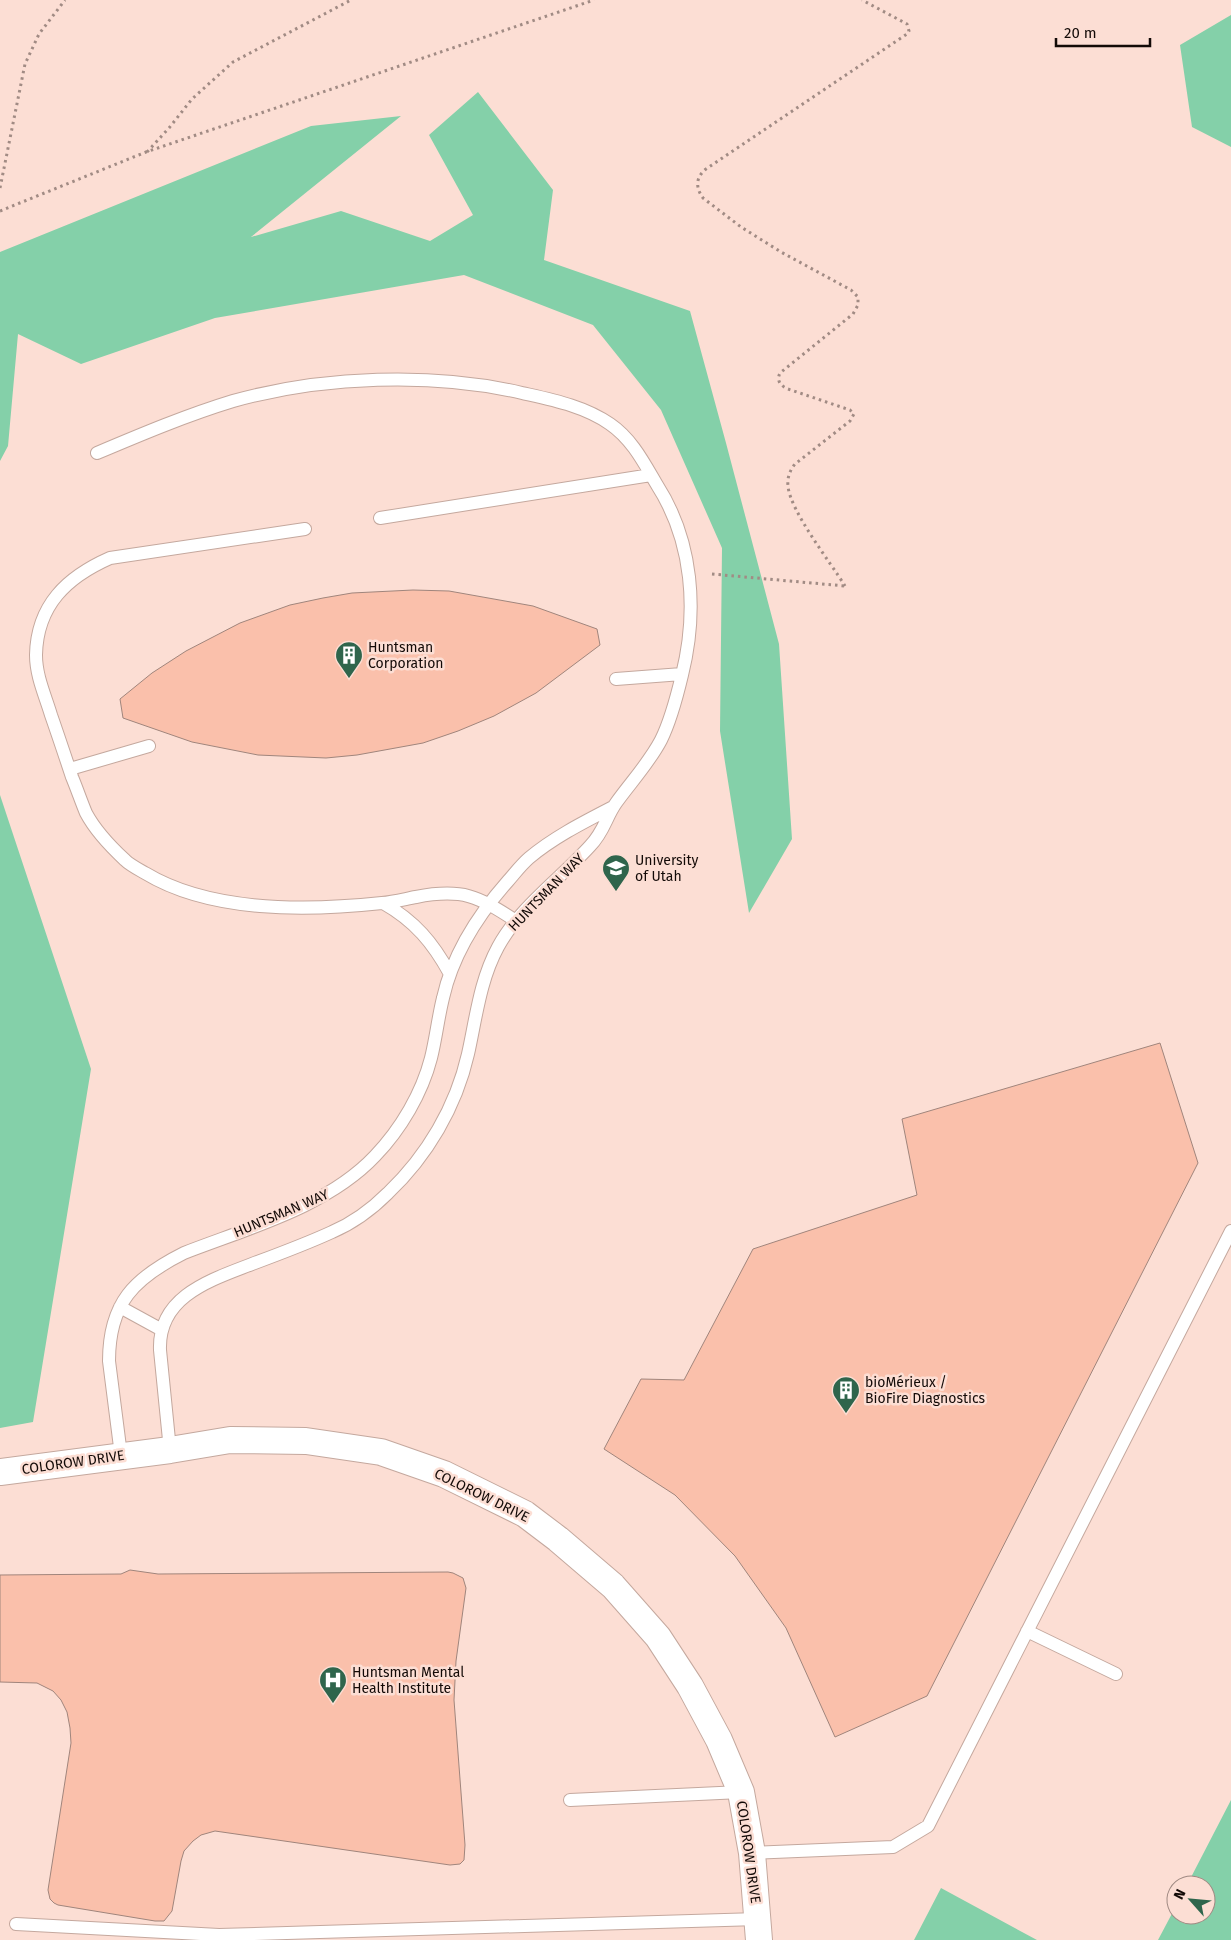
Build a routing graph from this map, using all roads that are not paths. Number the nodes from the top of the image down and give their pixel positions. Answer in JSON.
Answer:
{"nodes":[{"id":1,"x":97,"y":453,"type":"dead end"},
{"id":2,"x":651,"y":475,"type":"junction"},
{"id":3,"x":380,"y":518,"type":"dead end"},
{"id":4,"x":305,"y":529,"type":"dead end"},
{"id":5,"x":682,"y":674,"type":"junction"},
{"id":6,"x":616,"y":679,"type":"dead end"},
{"id":7,"x":149,"y":746,"type":"dead end"},
{"id":8,"x":70,"y":769,"type":"junction"},
{"id":9,"x":613,"y":807,"type":"junction"},
{"id":10,"x":384,"y":903,"type":"junction"},
{"id":11,"x":489,"y":903,"type":"junction"},
{"id":12,"x":516,"y":921,"type":"junction"},
{"id":13,"x":450,"y":974,"type":"junction"},
{"id":14,"x":1231,"y":1231,"type":"edge"},
{"id":15,"x":120,"y":1306,"type":"junction"},
{"id":16,"x":162,"y":1330,"type":"junction"},
{"id":17,"x":170,"y":1450,"type":"junction"},
{"id":18,"x":121,"y":1456,"type":"junction"},
{"id":19,"x":0,"y":1472,"type":"edge"},
{"id":20,"x":1028,"y":1630,"type":"junction"},
{"id":21,"x":1116,"y":1674,"type":"dead end"},
{"id":22,"x":741,"y":1792,"type":"junction"},
{"id":23,"x":570,"y":1800,"type":"dead end"},
{"id":24,"x":752,"y":1853,"type":"junction"},
{"id":25,"x":16,"y":1924,"type":"dead end"},
{"id":26,"x":759,"y":1930,"type":"edge"}],
"edges":[{"from":1,"to":2,"type":"lane","name":"HUNTSMAN WAY"},
{"from":2,"to":3,"type":"lane"},
{"from":2,"to":5,"type":"lane","name":"HUNTSMAN WAY"},
{"from":4,"to":8,"type":"lane"},
{"from":5,"to":6,"type":"lane"},
{"from":5,"to":9,"type":"lane","name":"HUNTSMAN WAY"},
{"from":7,"to":8,"type":"lane"},
{"from":8,"to":10,"type":"lane"},
{"from":9,"to":11,"type":"lane","name":"HUNTSMAN WAY"},
{"from":9,"to":12,"type":"lane","name":"HUNTSMAN WAY"},
{"from":10,"to":11,"type":"lane"},
{"from":10,"to":13,"type":"lane"},
{"from":11,"to":12,"type":"lane"},
{"from":11,"to":13,"type":"lane","name":"HUNTSMAN WAY"},
{"from":12,"to":16,"type":"lane","name":"HUNTSMAN WAY"},
{"from":13,"to":15,"type":"lane","name":"HUNTSMAN WAY"},
{"from":14,"to":20,"type":"lane"},
{"from":15,"to":16,"type":"lane"},
{"from":15,"to":18,"type":"lane","name":"HUNTSMAN WAY"},
{"from":16,"to":17,"type":"lane","name":"HUNTSMAN WAY"},
{"from":17,"to":18,"type":"street","name":"COLOROW DRIVE"},
{"from":17,"to":22,"type":"street","name":"COLOROW DRIVE"},
{"from":18,"to":19,"type":"street","name":"COLOROW DRIVE"},
{"from":20,"to":21,"type":"lane"},
{"from":20,"to":24,"type":"lane"},
{"from":22,"to":23,"type":"lane"},
{"from":22,"to":24,"type":"street","name":"COLOROW DRIVE"},
{"from":24,"to":26,"type":"street","name":"COLOROW DRIVE"},
{"from":25,"to":26,"type":"lane"}]}
